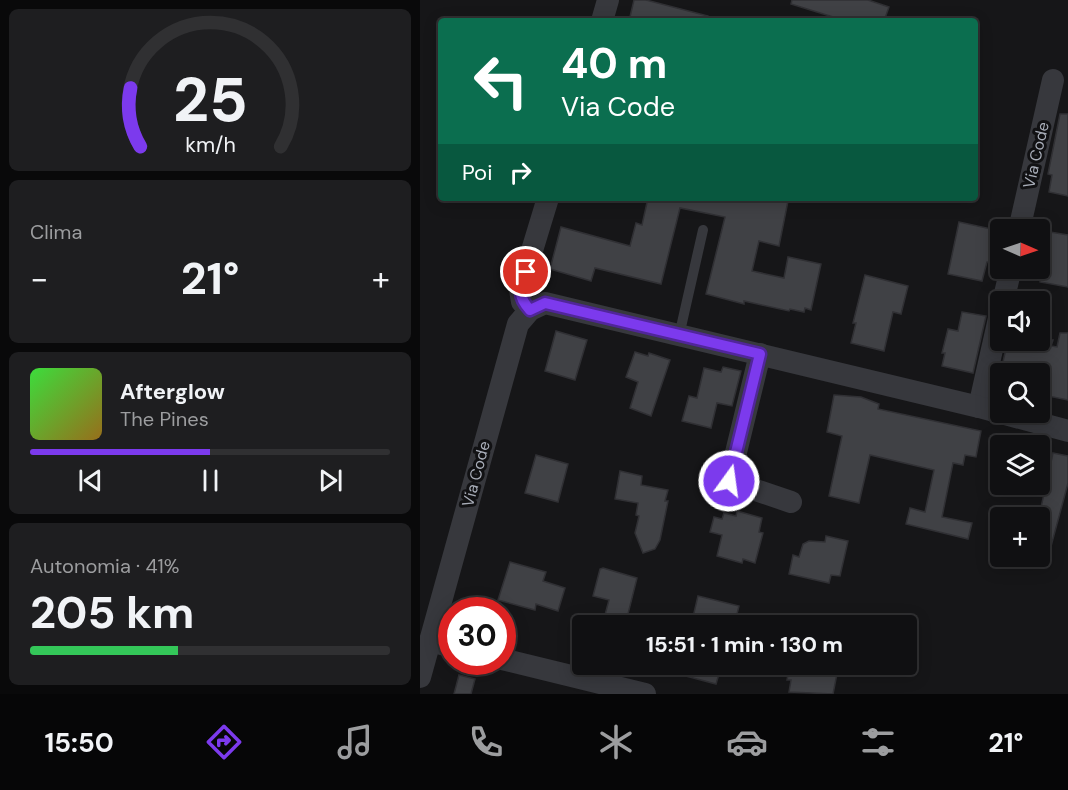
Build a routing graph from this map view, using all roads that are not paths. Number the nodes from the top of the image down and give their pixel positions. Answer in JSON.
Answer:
{"nodes":[{"id":1,"x":608,"y":0,"type":"edge"},
{"id":2,"x":603,"y":18,"type":"edge"},
{"id":3,"x":1053,"y":80,"type":"dead end"},
{"id":4,"x":547,"y":201,"type":"edge"},
{"id":5,"x":1021,"y":219,"type":"edge"},
{"id":6,"x":703,"y":230,"type":"dead end"},
{"id":7,"x":530,"y":310,"type":"junction"},
{"id":8,"x":679,"y":336,"type":"junction"},
{"id":9,"x":992,"y":351,"type":"edge"},
{"id":10,"x":760,"y":354,"type":"junction"},
{"id":11,"x":979,"y":407,"type":"junction"},
{"id":12,"x":1068,"y":431,"type":"edge"},
{"id":13,"x":791,"y":502,"type":"dead end"},
{"id":14,"x":452,"y":597,"type":"edge"},
{"id":15,"x":438,"y":649,"type":"edge"},
{"id":16,"x":516,"y":662,"type":"edge"},
{"id":17,"x":420,"y":677,"type":"edge"},
{"id":18,"x":645,"y":694,"type":"edge"}],
"edges":[{"from":1,"to":2,"type":"street"},
{"from":3,"to":5,"type":"street","name":"Via Code"},
{"from":4,"to":7,"type":"street"},
{"from":6,"to":8,"type":"lane"},
{"from":7,"to":8,"type":"street"},
{"from":7,"to":14,"type":"street","name":"Via Code"},
{"from":8,"to":10,"type":"street"},
{"from":9,"to":11,"type":"street"},
{"from":10,"to":11,"type":"street"},
{"from":10,"to":13,"type":"street"},
{"from":11,"to":12,"type":"street"},
{"from":15,"to":17,"type":"street","name":"Via Code"},
{"from":16,"to":18,"type":"street"}]}
